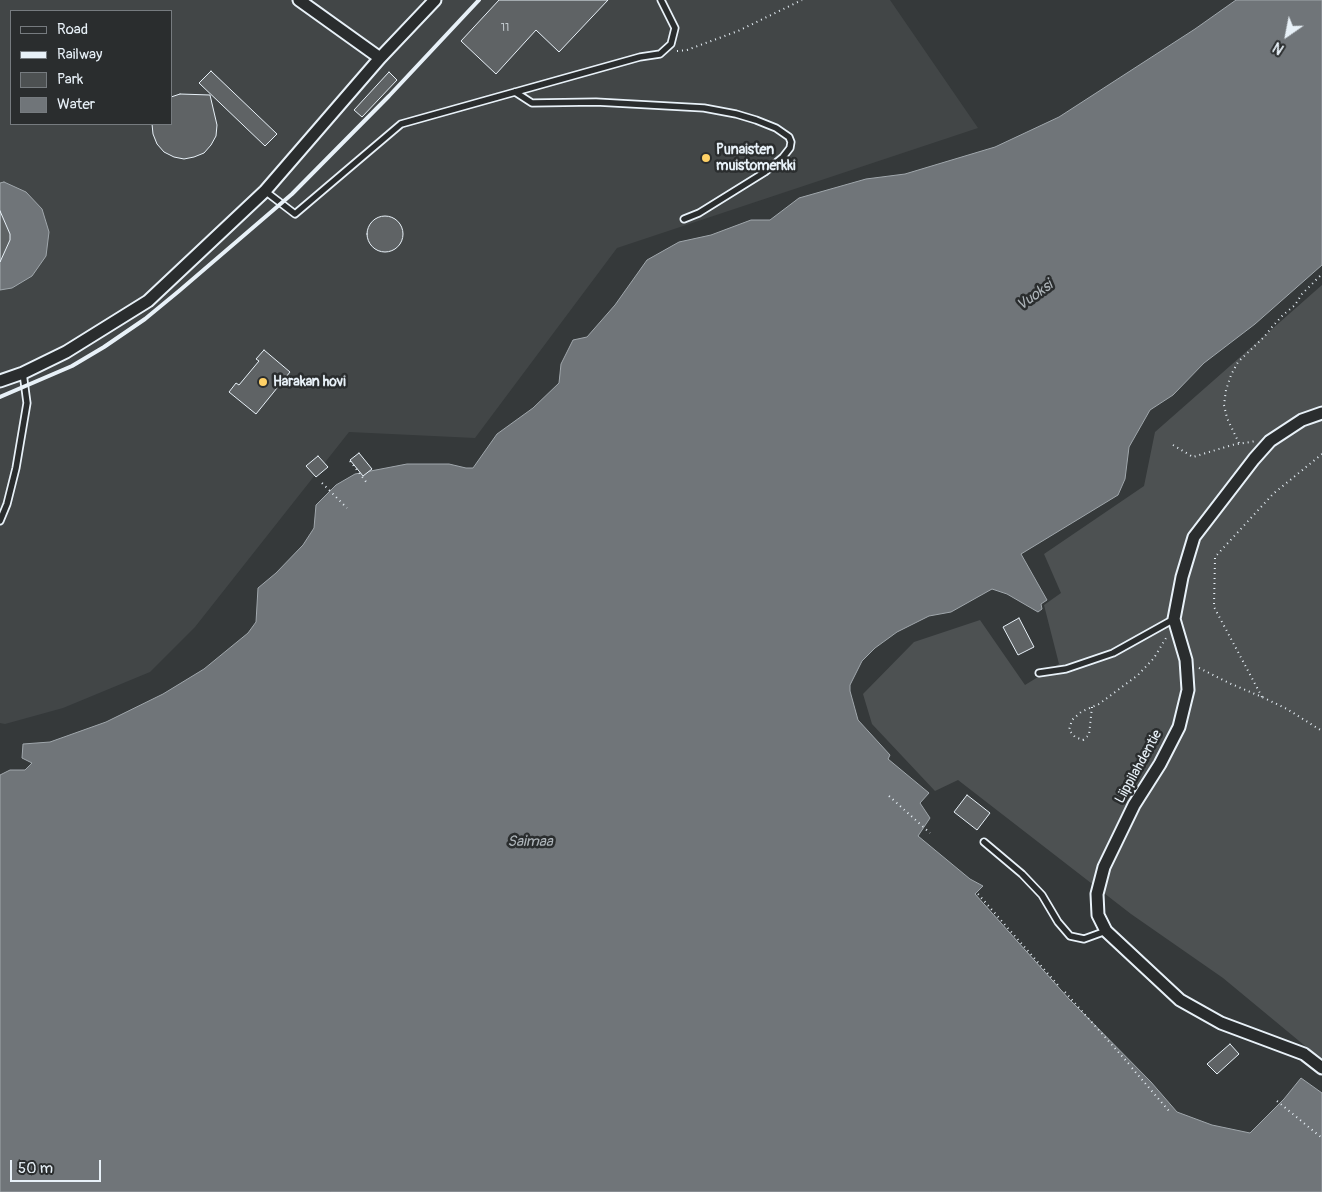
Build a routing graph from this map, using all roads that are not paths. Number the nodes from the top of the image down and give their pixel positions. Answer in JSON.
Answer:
{"nodes":[{"id":1,"x":299,"y":0,"type":"edge"},
{"id":2,"x":435,"y":0,"type":"edge"},
{"id":3,"x":661,"y":0,"type":"edge"},
{"id":4,"x":380,"y":58,"type":"junction"},
{"id":5,"x":515,"y":92,"type":"junction"},
{"id":6,"x":265,"y":191,"type":"junction"},
{"id":7,"x":684,"y":218,"type":"dead end"},
{"id":8,"x":23,"y":372,"type":"junction"},
{"id":9,"x":0,"y":381,"type":"edge"},
{"id":10,"x":1322,"y":413,"type":"edge"},
{"id":11,"x":0,"y":521,"type":"edge"},
{"id":12,"x":1174,"y":619,"type":"junction"},
{"id":13,"x":1039,"y":673,"type":"dead end"},
{"id":14,"x":984,"y":842,"type":"dead end"},
{"id":15,"x":1106,"y":932,"type":"junction"},
{"id":16,"x":1322,"y":1068,"type":"edge"}],
"edges":[{"from":1,"to":4,"type":"street"},
{"from":2,"to":4,"type":"street"},
{"from":3,"to":5,"type":"lane"},
{"from":4,"to":6,"type":"street"},
{"from":5,"to":6,"type":"lane"},
{"from":5,"to":7,"type":"lane"},
{"from":6,"to":8,"type":"street"},
{"from":8,"to":9,"type":"street"},
{"from":8,"to":11,"type":"lane"},
{"from":10,"to":12,"type":"street","name":"Liippilahdentie"},
{"from":12,"to":13,"type":"lane"},
{"from":12,"to":15,"type":"street","name":"Liippilahdentie"},
{"from":14,"to":15,"type":"lane"},
{"from":15,"to":16,"type":"street","name":"Liippilahdentie"}]}
